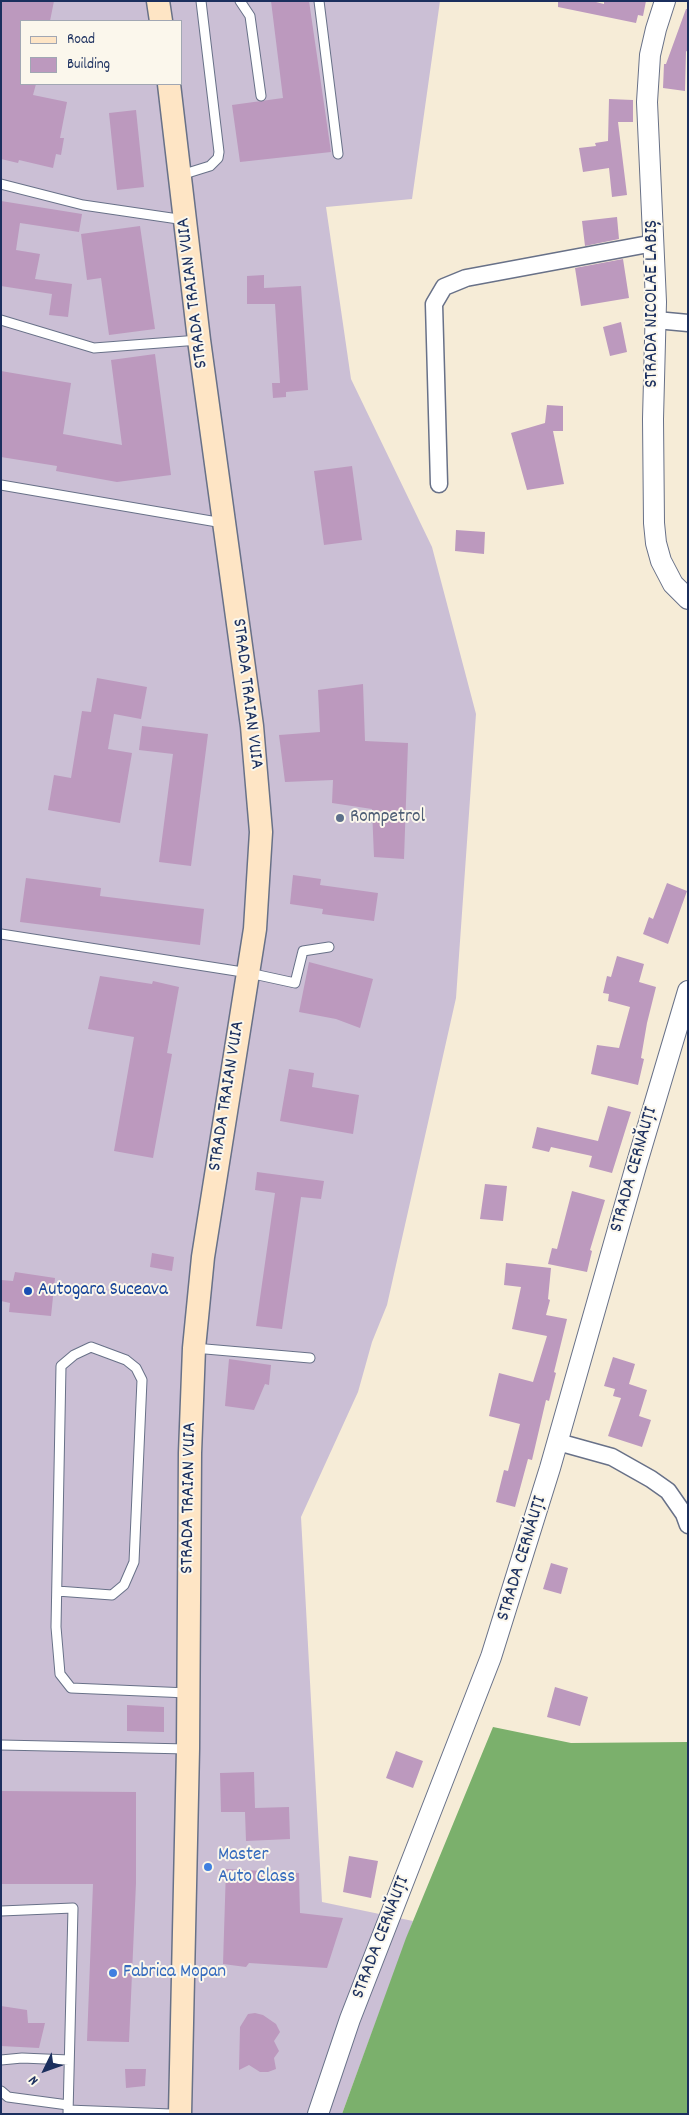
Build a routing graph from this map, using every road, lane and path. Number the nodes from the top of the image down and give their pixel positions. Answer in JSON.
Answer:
{"nodes":[{"id":1,"x":158,"y":1,"type":"edge"},
{"id":2,"x":240,"y":1,"type":"edge"},
{"id":3,"x":319,"y":1,"type":"edge"},
{"id":4,"x":665,"y":1,"type":"edge"},
{"id":5,"x":204,"y":2,"type":"edge"},
{"id":6,"x":161,"y":20,"type":"edge"},
{"id":7,"x":169,"y":85,"type":"edge"},
{"id":8,"x":260,"y":96,"type":"dead end"},
{"id":9,"x":338,"y":154,"type":"dead end"},
{"id":10,"x":181,"y":175,"type":"junction"},
{"id":11,"x":1,"y":184,"type":"edge"},
{"id":12,"x":185,"y":220,"type":"junction"},
{"id":13,"x":654,"y":243,"type":"junction"},
{"id":14,"x":1,"y":320,"type":"edge"},
{"id":15,"x":656,"y":320,"type":"junction"},
{"id":16,"x":688,"y":323,"type":"edge"},
{"id":17,"x":199,"y":340,"type":"junction"},
{"id":18,"x":439,"y":484,"type":"dead end"},
{"id":19,"x":1,"y":485,"type":"edge"},
{"id":20,"x":224,"y":523,"type":"junction"},
{"id":21,"x":688,"y":599,"type":"edge"},
{"id":22,"x":1,"y":934,"type":"edge"},
{"id":23,"x":329,"y":947,"type":"dead end"},
{"id":24,"x":249,"y":973,"type":"junction"},
{"id":25,"x":688,"y":991,"type":"edge"},
{"id":26,"x":194,"y":1348,"type":"junction"},
{"id":27,"x":310,"y":1358,"type":"dead end"},
{"id":28,"x":558,"y":1442,"type":"junction"},
{"id":29,"x":688,"y":1525,"type":"edge"},
{"id":30,"x":56,"y":1591,"type":"junction"},
{"id":31,"x":189,"y":1693,"type":"junction"},
{"id":32,"x":1,"y":1746,"type":"edge"},
{"id":33,"x":188,"y":1750,"type":"junction"},
{"id":34,"x":1,"y":1911,"type":"edge"},
{"id":35,"x":1,"y":2060,"type":"edge"},
{"id":36,"x":69,"y":2060,"type":"junction"},
{"id":37,"x":1,"y":2091,"type":"edge"},
{"id":38,"x":68,"y":2109,"type":"edge"},
{"id":39,"x":171,"y":2114,"type":"edge"},
{"id":40,"x":180,"y":2114,"type":"edge"},
{"id":41,"x":318,"y":2114,"type":"edge"}],
"edges":[{"from":1,"to":6,"type":"main road"},
{"from":2,"to":8,"type":"lane"},
{"from":3,"to":9,"type":"lane"},
{"from":4,"to":13,"type":"street","name":"STRADA NICOLAE LABIȘ"},
{"from":5,"to":10,"type":"lane"},
{"from":7,"to":10,"type":"main road","name":"STRADA TRAIAN VUIA"},
{"from":10,"to":12,"type":"main road","name":"STRADA TRAIAN VUIA"},
{"from":11,"to":12,"type":"lane"},
{"from":12,"to":17,"type":"main road","name":"STRADA TRAIAN VUIA"},
{"from":13,"to":15,"type":"street","name":"STRADA NICOLAE LABIȘ"},
{"from":13,"to":18,"type":"street"},
{"from":14,"to":17,"type":"lane"},
{"from":15,"to":16,"type":"street"},
{"from":15,"to":21,"type":"street","name":"STRADA NICOLAE LABIȘ"},
{"from":17,"to":20,"type":"main road","name":"STRADA TRAIAN VUIA"},
{"from":19,"to":20,"type":"lane"},
{"from":20,"to":24,"type":"main road","name":"STRADA TRAIAN VUIA"},
{"from":22,"to":24,"type":"lane"},
{"from":23,"to":24,"type":"lane"},
{"from":24,"to":26,"type":"main road","name":"STRADA TRAIAN VUIA"},
{"from":25,"to":28,"type":"street","name":"STRADA CERNĂUȚI"},
{"from":26,"to":27,"type":"lane"},
{"from":26,"to":31,"type":"main road","name":"STRADA TRAIAN VUIA"},
{"from":28,"to":29,"type":"street"},
{"from":28,"to":41,"type":"street","name":"STRADA CERNĂUȚI"},
{"from":30,"to":30,"type":"lane"},
{"from":30,"to":31,"type":"lane"},
{"from":31,"to":33,"type":"main road","name":"STRADA TRAIAN VUIA"},
{"from":32,"to":33,"type":"lane"},
{"from":33,"to":40,"type":"main road","name":"STRADA TRAIAN VUIA"},
{"from":34,"to":36,"type":"lane"},
{"from":35,"to":36,"type":"lane"},
{"from":36,"to":38,"type":"lane"},
{"from":37,"to":38,"type":"lane"},
{"from":38,"to":39,"type":"lane"}]}
